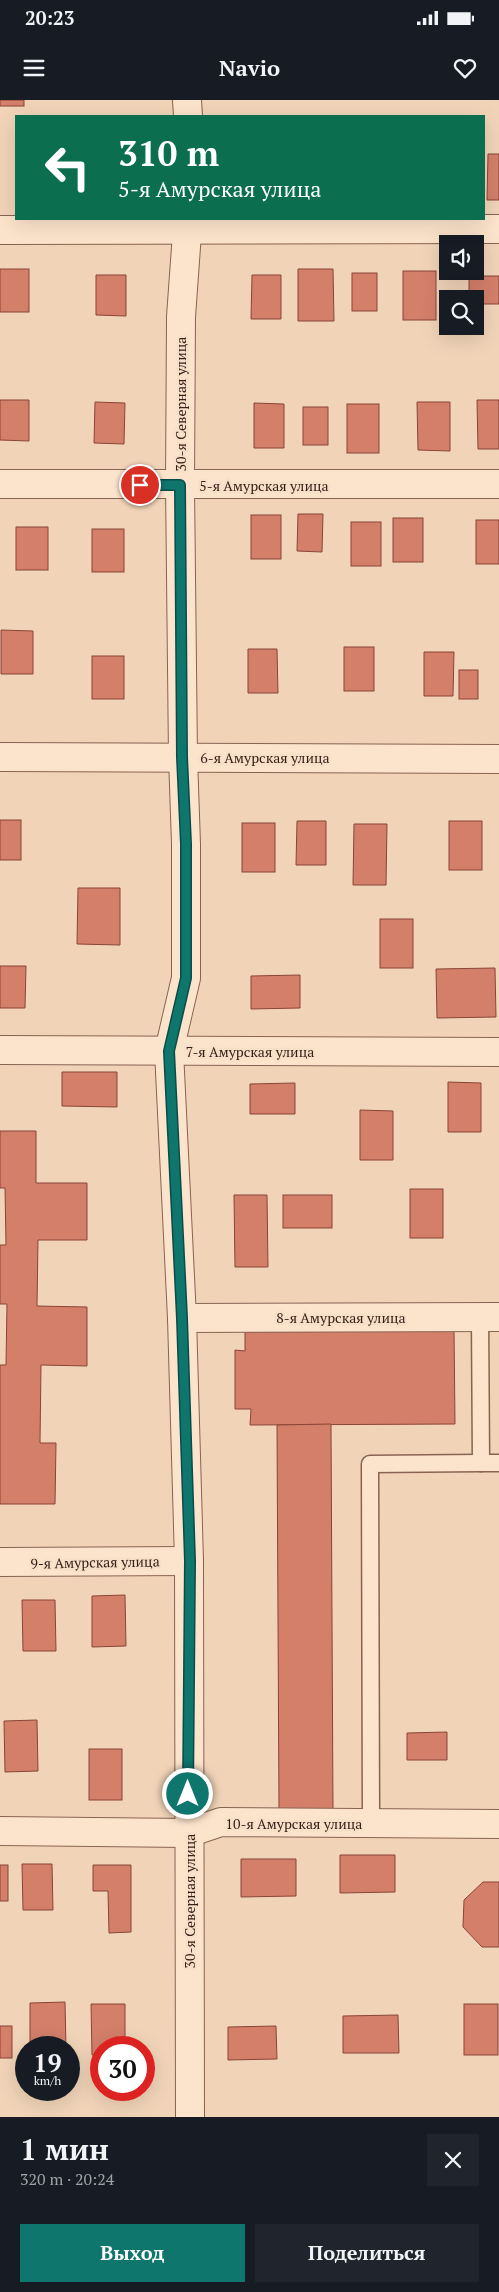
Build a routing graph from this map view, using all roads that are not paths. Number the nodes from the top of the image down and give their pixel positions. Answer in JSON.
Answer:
{"nodes":[{"id":1,"x":187,"y":100,"type":"edge"},
{"id":2,"x":188,"y":115,"type":"edge"},
{"id":3,"x":188,"y":224,"type":"edge"},
{"id":4,"x":499,"y":229,"type":"edge"},
{"id":5,"x":0,"y":230,"type":"edge"},
{"id":6,"x":0,"y":484,"type":"edge"},
{"id":7,"x":499,"y":484,"type":"edge"},
{"id":8,"x":180,"y":485,"type":"junction"},
{"id":9,"x":0,"y":757,"type":"edge"},
{"id":10,"x":182,"y":757,"type":"junction"},
{"id":11,"x":499,"y":759,"type":"edge"},
{"id":12,"x":0,"y":1050,"type":"edge"},
{"id":13,"x":169,"y":1051,"type":"junction"},
{"id":14,"x":499,"y":1052,"type":"edge"},
{"id":15,"x":489,"y":1317,"type":"edge"},
{"id":16,"x":182,"y":1318,"type":"junction"},
{"id":17,"x":480,"y":1463,"type":"junction"},
{"id":18,"x":499,"y":1463,"type":"edge"},
{"id":19,"x":190,"y":1561,"type":"junction"},
{"id":20,"x":0,"y":1562,"type":"edge"},
{"id":21,"x":371,"y":1823,"type":"junction"},
{"id":22,"x":499,"y":1824,"type":"edge"},
{"id":23,"x":0,"y":1831,"type":"edge"},
{"id":24,"x":188,"y":1833,"type":"junction"},
{"id":25,"x":190,"y":2117,"type":"edge"}],
"edges":[{"from":1,"to":2,"type":"street"},
{"from":3,"to":4,"type":"street"},
{"from":3,"to":5,"type":"street"},
{"from":3,"to":8,"type":"street","name":"30-я Северная улица"},
{"from":6,"to":8,"type":"street","name":"5-я Амурская улица"},
{"from":7,"to":8,"type":"street","name":"5-я Амурская улица"},
{"from":8,"to":10,"type":"street","name":"30-я Северная улица"},
{"from":9,"to":10,"type":"street","name":"6-я Амурская улица"},
{"from":10,"to":11,"type":"street","name":"6-я Амурская улица"},
{"from":10,"to":13,"type":"street","name":"30-я Северная улица"},
{"from":12,"to":13,"type":"street","name":"7-я Амурская улица"},
{"from":13,"to":14,"type":"street","name":"7-я Амурская улица"},
{"from":13,"to":16,"type":"street","name":"30-я Северная улица"},
{"from":15,"to":16,"type":"street","name":"8-я Амурская улица"},
{"from":15,"to":17,"type":"lane"},
{"from":16,"to":19,"type":"street","name":"30-я Северная улица"},
{"from":17,"to":18,"type":"lane"},
{"from":17,"to":21,"type":"lane"},
{"from":19,"to":20,"type":"street","name":"9-я Амурская улица"},
{"from":19,"to":24,"type":"street","name":"30-я Северная улица"},
{"from":21,"to":22,"type":"street","name":"10-я Амурская улица"},
{"from":21,"to":24,"type":"street","name":"10-я Амурская улица"},
{"from":23,"to":24,"type":"street","name":"10-я Амурская улица"},
{"from":24,"to":25,"type":"street","name":"30-я Северная улица"}]}
